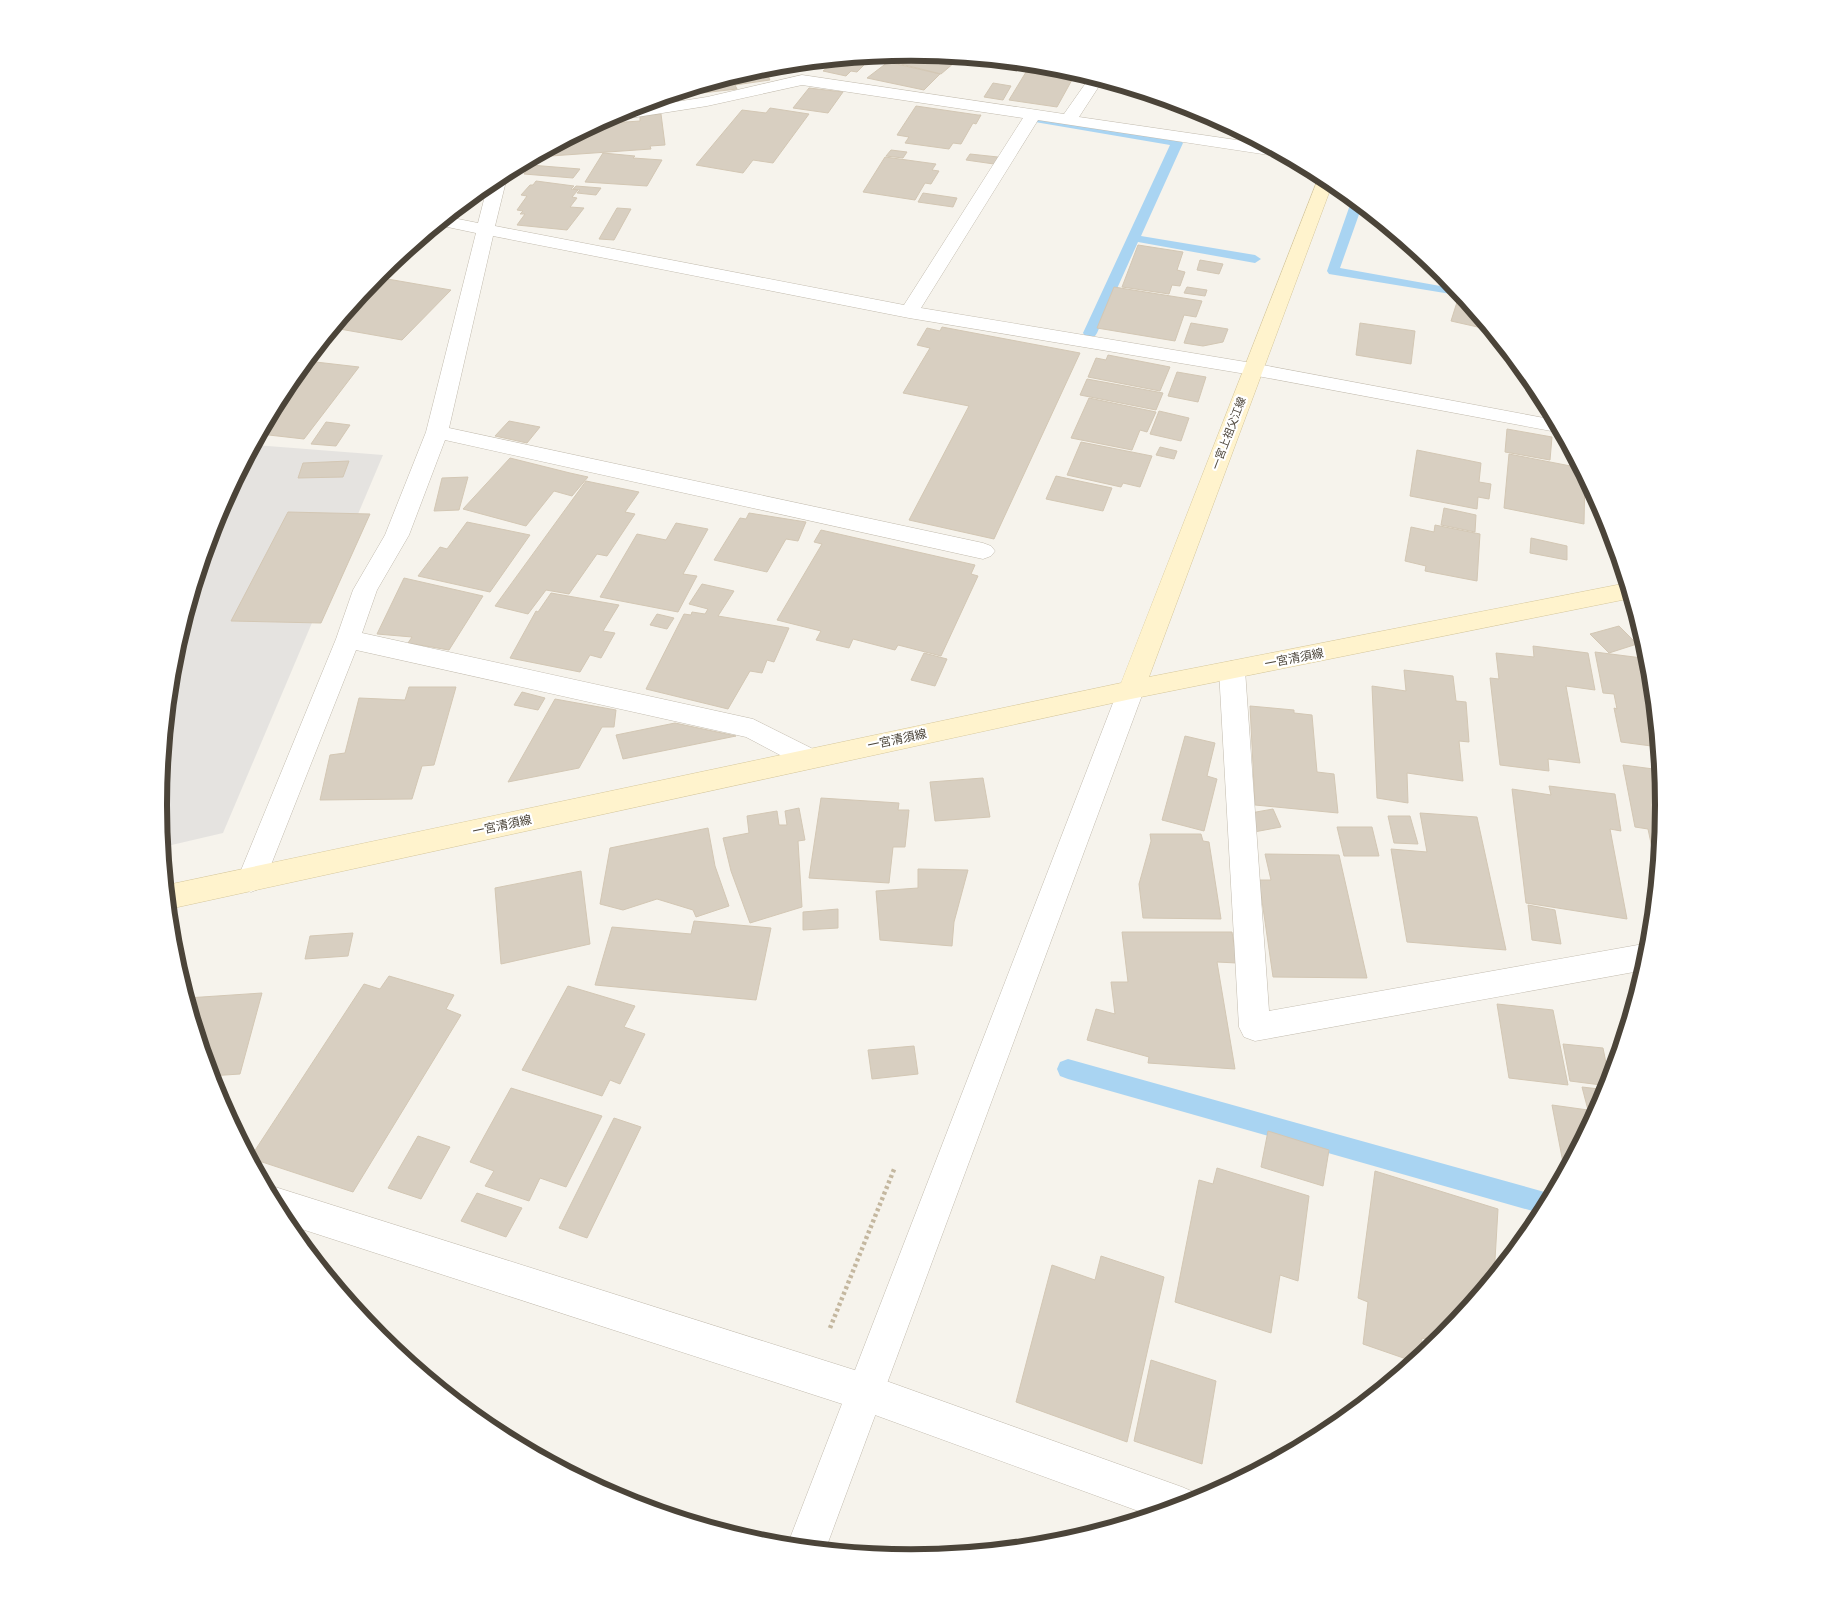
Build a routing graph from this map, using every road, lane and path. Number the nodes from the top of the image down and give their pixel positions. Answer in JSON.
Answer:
{"nodes":[{"id":1,"x":802,"y":70,"type":"edge"},
{"id":2,"x":802,"y":80,"type":"junction"},
{"id":3,"x":1092,"y":84,"type":"edge"},
{"id":4,"x":641,"y":113,"type":"edge"},
{"id":5,"x":1034,"y":114,"type":"junction"},
{"id":6,"x":1069,"y":119,"type":"junction"},
{"id":7,"x":1261,"y":149,"type":"edge"},
{"id":8,"x":1323,"y":186,"type":"edge"},
{"id":9,"x":495,"y":189,"type":"edge"},
{"id":10,"x":449,"y":222,"type":"edge"},
{"id":11,"x":487,"y":228,"type":"junction"},
{"id":12,"x":909,"y":312,"type":"junction"},
{"id":13,"x":1252,"y":369,"type":"junction"},
{"id":14,"x":1551,"y":426,"type":"edge"},
{"id":15,"x":437,"y":432,"type":"junction"},
{"id":16,"x":983,"y":551,"type":"dead end"},
{"id":17,"x":1624,"y":592,"type":"edge"},
{"id":18,"x":348,"y":639,"type":"junction"},
{"id":19,"x":1232,"y":670,"type":"junction"},
{"id":20,"x":1131,"y":690,"type":"junction"},
{"id":21,"x":808,"y":758,"type":"junction"},
{"id":22,"x":251,"y":880,"type":"junction"},
{"id":23,"x":173,"y":896,"type":"edge"},
{"id":24,"x":1639,"y":958,"type":"edge"},
{"id":25,"x":286,"y":1207,"type":"edge"},
{"id":26,"x":864,"y":1392,"type":"junction"},
{"id":27,"x":1170,"y":1503,"type":"edge"},
{"id":28,"x":808,"y":1542,"type":"edge"}],
"edges":[{"from":1,"to":2,"type":"street"},
{"from":2,"to":4,"type":"street"},
{"from":2,"to":5,"type":"street"},
{"from":3,"to":6,"type":"street"},
{"from":5,"to":6,"type":"street"},
{"from":5,"to":12,"type":"street"},
{"from":6,"to":7,"type":"street"},
{"from":8,"to":13,"type":"main road","name":"一宮上祖父江線"},
{"from":9,"to":11,"type":"street"},
{"from":10,"to":11,"type":"street"},
{"from":11,"to":12,"type":"street"},
{"from":11,"to":15,"type":"street"},
{"from":12,"to":13,"type":"street"},
{"from":13,"to":14,"type":"street"},
{"from":13,"to":20,"type":"main road","name":"一宮上祖父江線"},
{"from":15,"to":16,"type":"street"},
{"from":15,"to":18,"type":"street"},
{"from":17,"to":19,"type":"main road","name":"一宮清須線"},
{"from":18,"to":21,"type":"street"},
{"from":18,"to":22,"type":"street"},
{"from":19,"to":20,"type":"main road","name":"一宮清須線"},
{"from":19,"to":24,"type":"street"},
{"from":20,"to":21,"type":"main road","name":"一宮清須線"},
{"from":20,"to":26,"type":"street"},
{"from":21,"to":22,"type":"main road","name":"一宮清須線"},
{"from":22,"to":23,"type":"main road","name":"一宮清須線"},
{"from":25,"to":26,"type":"street"},
{"from":26,"to":27,"type":"street"},
{"from":26,"to":28,"type":"street"}]}
